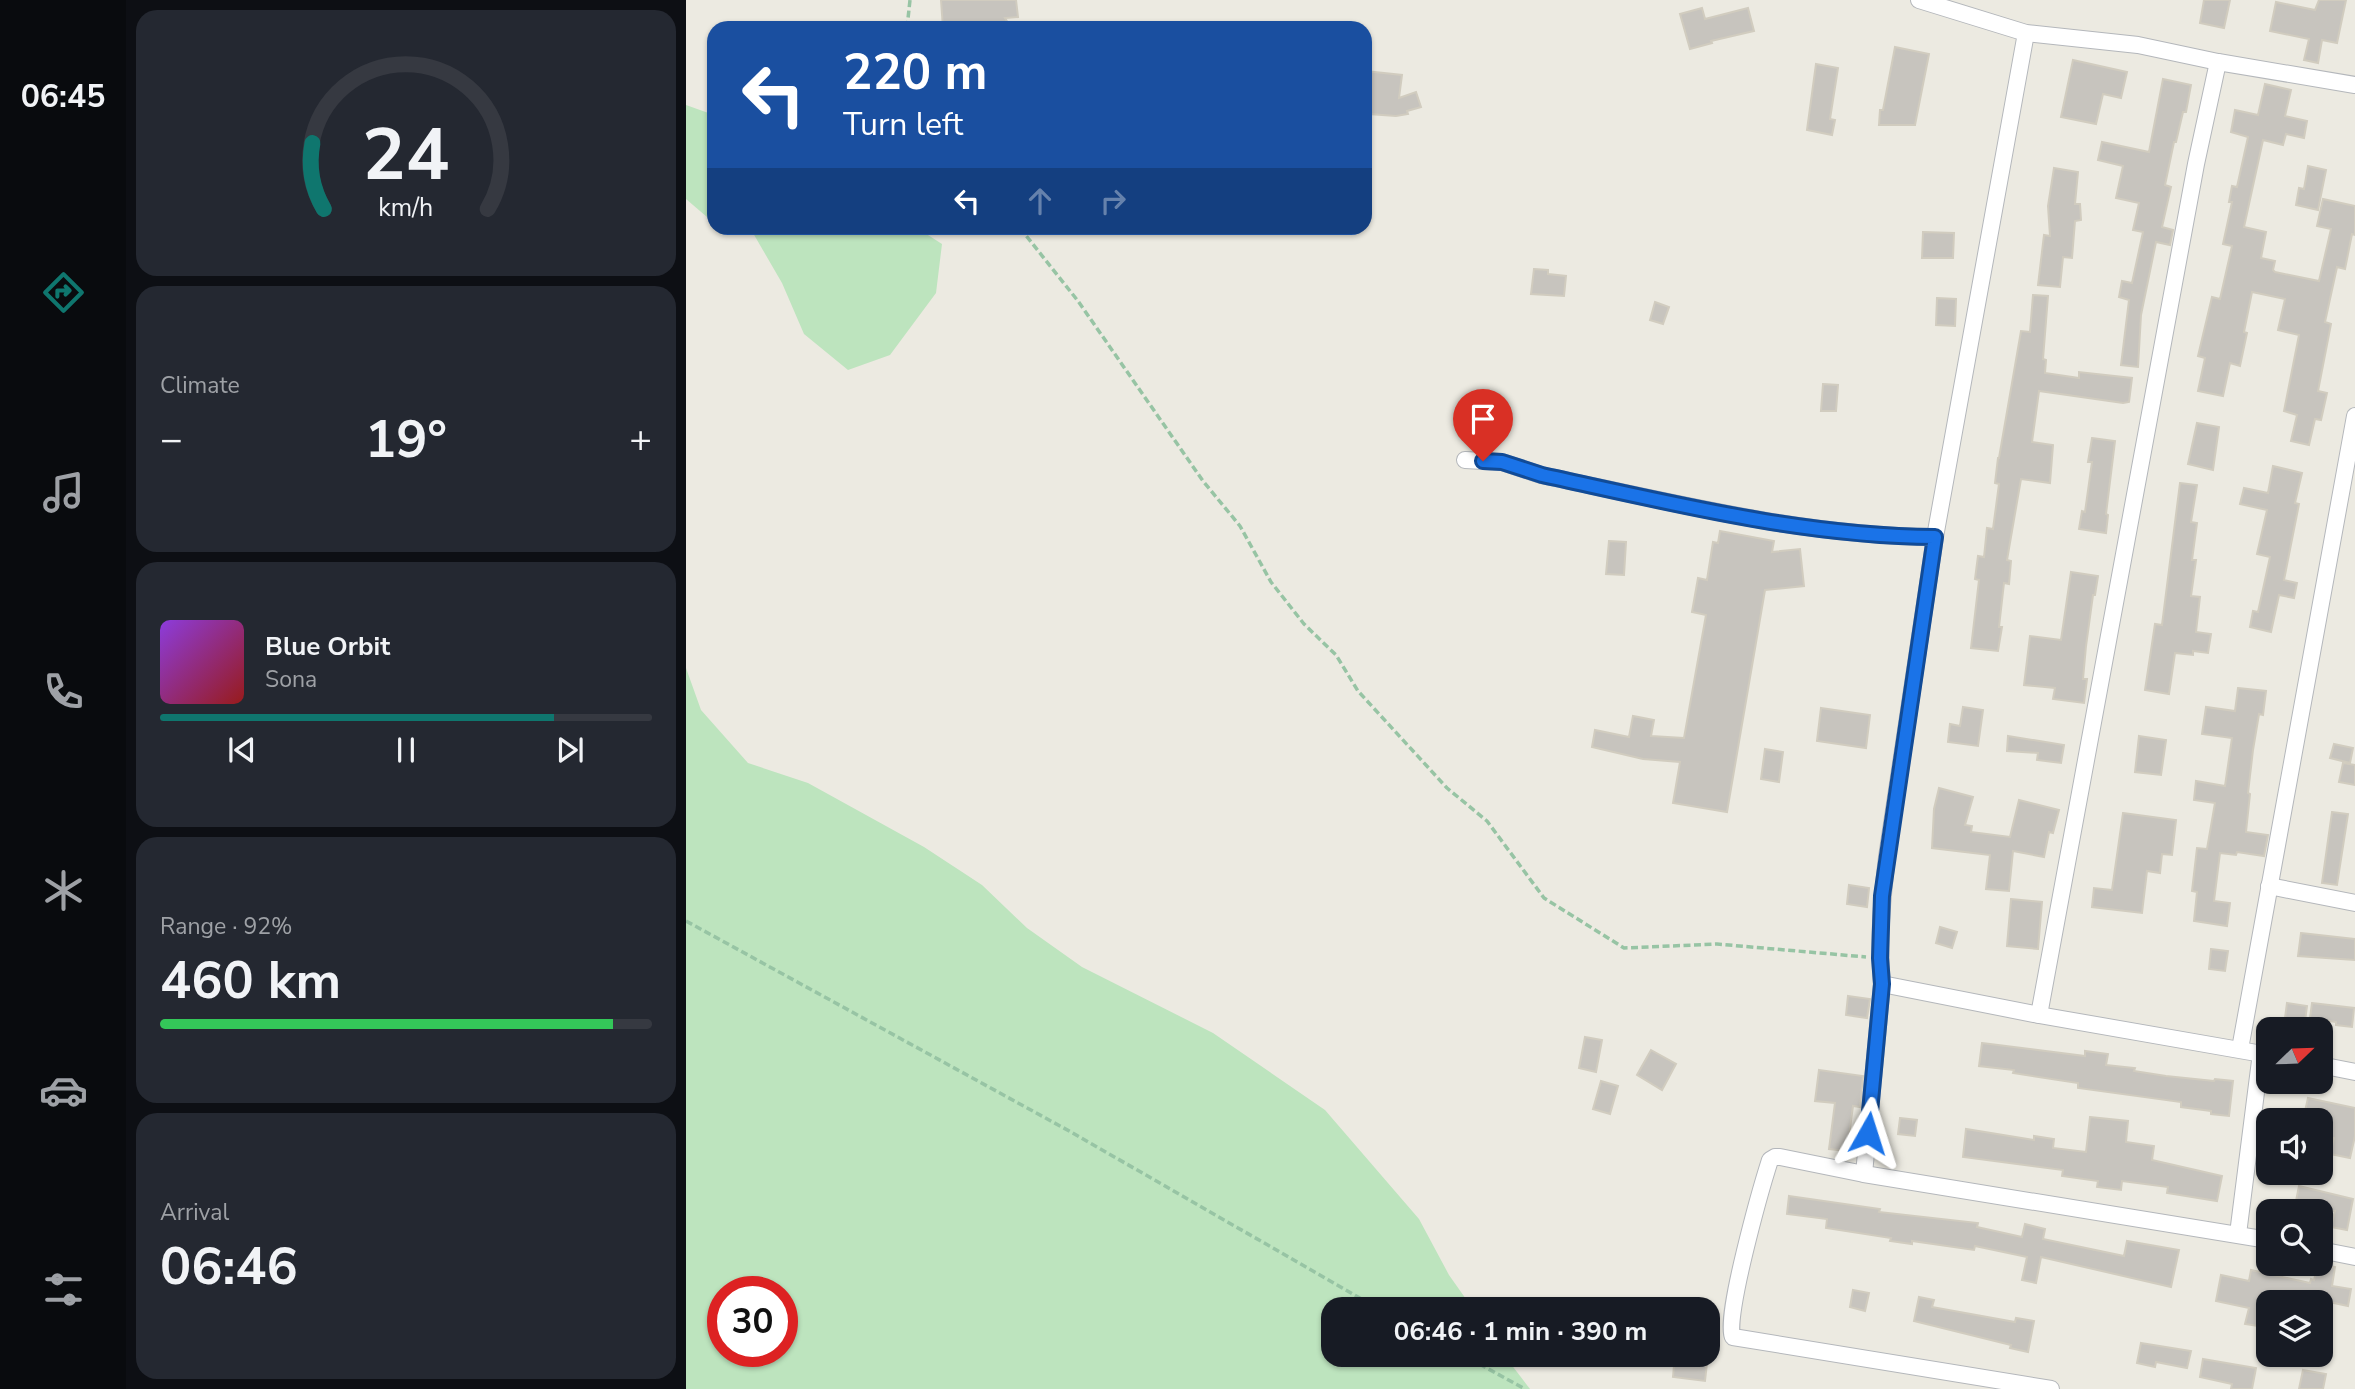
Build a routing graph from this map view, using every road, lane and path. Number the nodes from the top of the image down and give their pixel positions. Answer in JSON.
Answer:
{"nodes":[{"id":1,"x":911,"y":0,"type":"edge"},
{"id":2,"x":1919,"y":0,"type":"edge"},
{"id":3,"x":908,"y":21,"type":"edge"},
{"id":4,"x":2026,"y":33,"type":"junction"},
{"id":5,"x":2218,"y":62,"type":"junction"},
{"id":6,"x":2355,"y":85,"type":"edge"},
{"id":7,"x":1026,"y":235,"type":"edge"},
{"id":8,"x":2355,"y":416,"type":"edge"},
{"id":9,"x":1465,"y":460,"type":"dead end"},
{"id":10,"x":1935,"y":537,"type":"junction"},
{"id":11,"x":2269,"y":886,"type":"junction"},
{"id":12,"x":2355,"y":903,"type":"edge"},
{"id":13,"x":686,"y":920,"type":"edge"},
{"id":14,"x":1880,"y":958,"type":"junction"},
{"id":15,"x":1882,"y":984,"type":"junction"},
{"id":16,"x":2039,"y":1016,"type":"junction"},
{"id":17,"x":2240,"y":1049,"type":"junction"},
{"id":18,"x":2256,"y":1052,"type":"edge"},
{"id":19,"x":2333,"y":1068,"type":"edge"},
{"id":20,"x":2355,"y":1072,"type":"edge"},
{"id":21,"x":2258,"y":1094,"type":"edge"},
{"id":22,"x":1864,"y":1174,"type":"junction"},
{"id":23,"x":2238,"y":1234,"type":"junction"},
{"id":24,"x":2256,"y":1238,"type":"edge"},
{"id":25,"x":2333,"y":1253,"type":"edge"},
{"id":26,"x":2355,"y":1257,"type":"edge"},
{"id":27,"x":1358,"y":1297,"type":"edge"},
{"id":28,"x":1485,"y":1367,"type":"edge"},
{"id":29,"x":1525,"y":1389,"type":"edge"},
{"id":30,"x":2051,"y":1389,"type":"edge"}],
"edges":[{"from":1,"to":3,"type":"path"},
{"from":2,"to":4,"type":"street"},
{"from":4,"to":5,"type":"street"},
{"from":4,"to":10,"type":"street"},
{"from":5,"to":6,"type":"street"},
{"from":5,"to":16,"type":"street"},
{"from":7,"to":14,"type":"path"},
{"from":8,"to":11,"type":"street"},
{"from":9,"to":10,"type":"street"},
{"from":10,"to":14,"type":"street"},
{"from":11,"to":12,"type":"street"},
{"from":11,"to":17,"type":"street"},
{"from":13,"to":27,"type":"path"},
{"from":14,"to":15,"type":"street"},
{"from":15,"to":16,"type":"street"},
{"from":15,"to":22,"type":"street"},
{"from":16,"to":17,"type":"street"},
{"from":17,"to":18,"type":"street"},
{"from":19,"to":20,"type":"street"},
{"from":21,"to":23,"type":"street"},
{"from":22,"to":23,"type":"street"},
{"from":22,"to":30,"type":"street"},
{"from":23,"to":24,"type":"street"},
{"from":25,"to":26,"type":"street"},
{"from":28,"to":29,"type":"path"}]}
